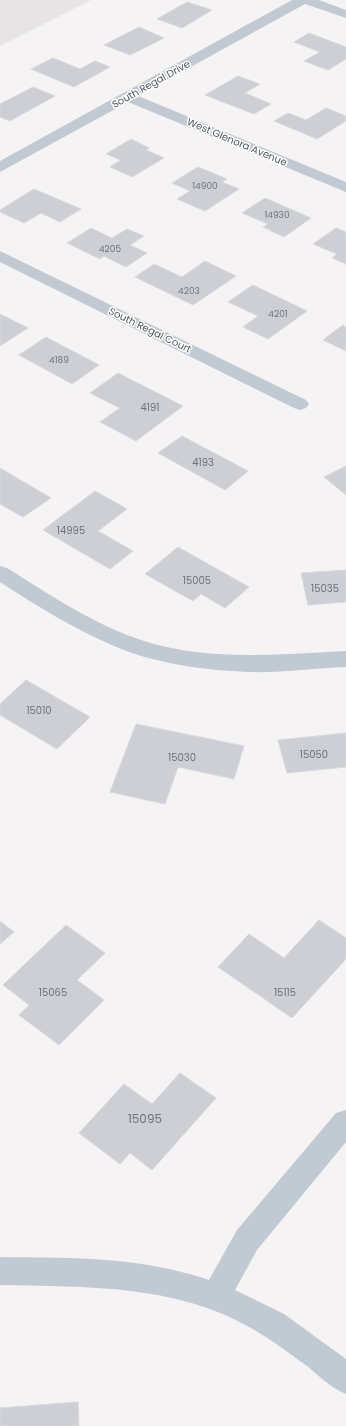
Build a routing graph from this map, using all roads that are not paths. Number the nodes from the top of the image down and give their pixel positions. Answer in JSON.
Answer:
{"nodes":[{"id":1,"x":302,"y":0,"type":"edge"},
{"id":2,"x":307,"y":0,"type":"edge"},
{"id":3,"x":346,"y":14,"type":"edge"},
{"id":4,"x":128,"y":96,"type":"junction"},
{"id":5,"x":0,"y":167,"type":"edge"},
{"id":6,"x":346,"y":187,"type":"edge"},
{"id":7,"x":0,"y":256,"type":"edge"},
{"id":8,"x":300,"y":404,"type":"dead end"},
{"id":9,"x":0,"y":574,"type":"edge"},
{"id":10,"x":346,"y":658,"type":"edge"},
{"id":11,"x":346,"y":1122,"type":"edge"},
{"id":12,"x":0,"y":1271,"type":"edge"},
{"id":13,"x":215,"y":1297,"type":"junction"},
{"id":14,"x":346,"y":1379,"type":"edge"}],
"edges":[{"from":1,"to":4,"type":"street","name":"South Regal Drive"},
{"from":2,"to":3,"type":"street"},
{"from":4,"to":5,"type":"street","name":"South Regal Drive"},
{"from":4,"to":6,"type":"street","name":"West Glenora Avenue"},
{"from":7,"to":8,"type":"street","name":"South Regal Court"},
{"from":9,"to":10,"type":"street"},
{"from":11,"to":13,"type":"street"},
{"from":12,"to":13,"type":"street"},
{"from":13,"to":14,"type":"street"}]}
